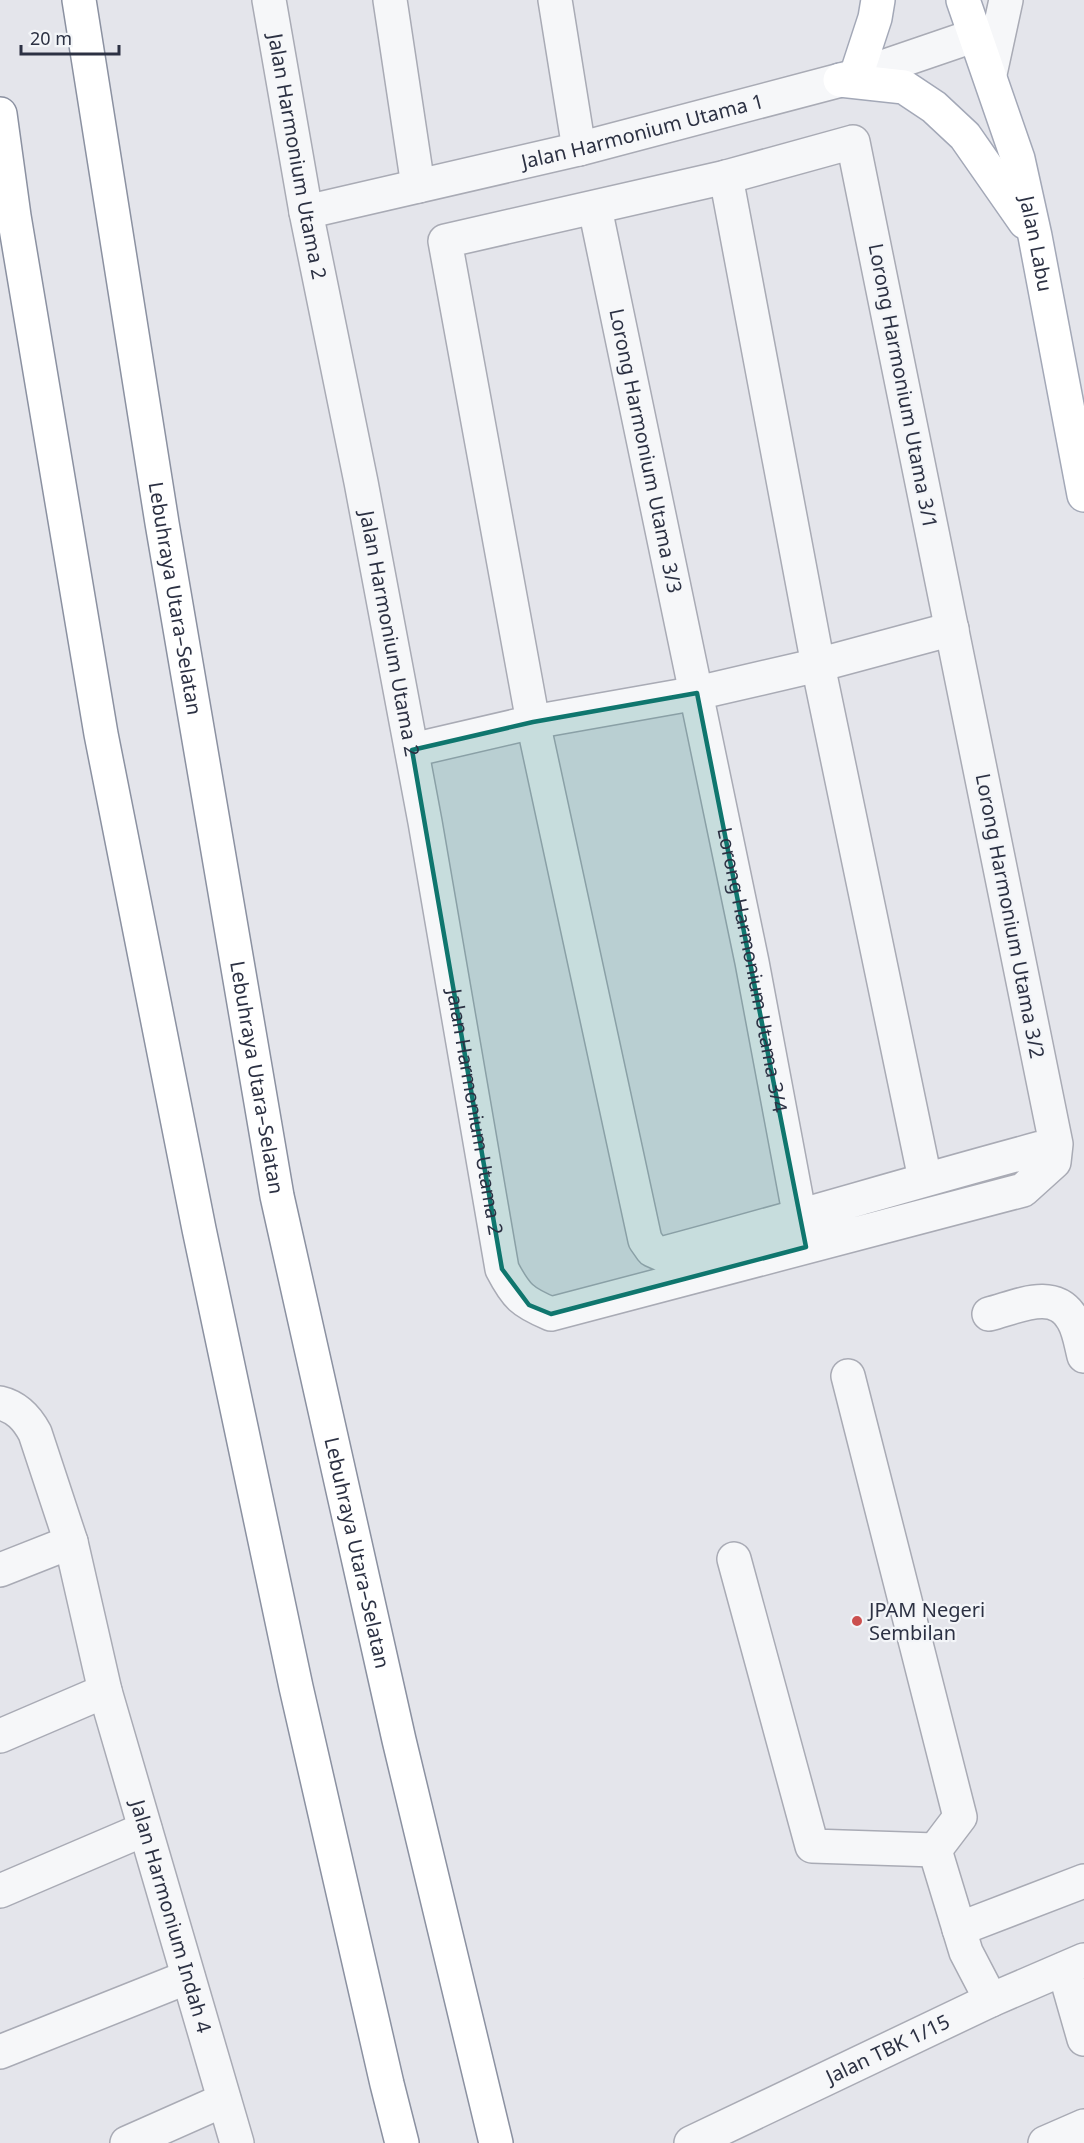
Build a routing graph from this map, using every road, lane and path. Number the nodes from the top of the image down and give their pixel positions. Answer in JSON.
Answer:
{"nodes":[{"id":1,"x":79,"y":0,"type":"edge"},
{"id":2,"x":269,"y":0,"type":"edge"},
{"id":3,"x":390,"y":0,"type":"edge"},
{"id":4,"x":555,"y":0,"type":"edge"},
{"id":5,"x":878,"y":0,"type":"edge"},
{"id":6,"x":963,"y":0,"type":"edge"},
{"id":7,"x":1006,"y":0,"type":"edge"},
{"id":8,"x":976,"y":35,"type":"junction"},
{"id":9,"x":990,"y":77,"type":"junction"},
{"id":10,"x":848,"y":78,"type":"junction"},
{"id":11,"x":0,"y":114,"type":"edge"},
{"id":12,"x":579,"y":149,"type":"junction"},
{"id":13,"x":726,"y":177,"type":"junction"},
{"id":14,"x":418,"y":186,"type":"junction"},
{"id":15,"x":595,"y":208,"type":"junction"},
{"id":16,"x":306,"y":212,"type":"junction"},
{"id":17,"x":1035,"y":236,"type":"junction"},
{"id":18,"x":1084,"y":495,"type":"edge"},
{"id":19,"x":952,"y":629,"type":"junction"},
{"id":20,"x":818,"y":665,"type":"junction"},
{"id":21,"x":697,"y":693,"type":"junction"},
{"id":22,"x":533,"y":722,"type":"junction"},
{"id":23,"x":412,"y":750,"type":"junction"},
{"id":24,"x":1056,"y":1144,"type":"junction"},
{"id":25,"x":925,"y":1179,"type":"junction"},
{"id":26,"x":803,"y":1232,"type":"junction"},
{"id":27,"x":989,"y":1314,"type":"dead end"},
{"id":28,"x":1084,"y":1356,"type":"edge"},
{"id":29,"x":848,"y":1376,"type":"dead end"},
{"id":30,"x":0,"y":1403,"type":"edge"},
{"id":31,"x":71,"y":1542,"type":"junction"},
{"id":32,"x":734,"y":1559,"type":"dead end"},
{"id":33,"x":0,"y":1570,"type":"edge"},
{"id":34,"x":105,"y":1691,"type":"junction"},
{"id":35,"x":0,"y":1736,"type":"edge"},
{"id":36,"x":145,"y":1829,"type":"junction"},
{"id":37,"x":934,"y":1850,"type":"junction"},
{"id":38,"x":1084,"y":1881,"type":"edge"},
{"id":39,"x":0,"y":1892,"type":"edge"},
{"id":40,"x":959,"y":1929,"type":"junction"},
{"id":41,"x":1074,"y":1965,"type":"edge"},
{"id":42,"x":188,"y":1977,"type":"junction"},
{"id":43,"x":991,"y":2000,"type":"junction"},
{"id":44,"x":1084,"y":2039,"type":"edge"},
{"id":45,"x":0,"y":2052,"type":"edge"},
{"id":46,"x":224,"y":2100,"type":"junction"},
{"id":47,"x":1084,"y":2126,"type":"edge"},
{"id":48,"x":127,"y":2143,"type":"edge"},
{"id":49,"x":237,"y":2143,"type":"edge"},
{"id":50,"x":402,"y":2143,"type":"edge"},
{"id":51,"x":496,"y":2143,"type":"edge"},
{"id":52,"x":691,"y":2143,"type":"edge"},
{"id":53,"x":1045,"y":2143,"type":"edge"}],
"edges":[{"from":1,"to":51,"type":"main road","name":"Lebuhraya Utara–Selatan"},
{"from":2,"to":16,"type":"street","name":"Jalan Harmonium Utama 2"},
{"from":3,"to":14,"type":"street"},
{"from":4,"to":12,"type":"street"},
{"from":5,"to":10,"type":"main road"},
{"from":6,"to":8,"type":"main road","name":"Jalan Labu"},
{"from":7,"to":9,"type":"street"},
{"from":8,"to":9,"type":"main road","name":"Jalan Labu"},
{"from":8,"to":10,"type":"street","name":"Jalan Harmonium Utama 1"},
{"from":9,"to":17,"type":"main road","name":"Jalan Labu"},
{"from":10,"to":12,"type":"street","name":"Jalan Harmonium Utama 1"},
{"from":10,"to":17,"type":"main road"},
{"from":11,"to":50,"type":"main road"},
{"from":12,"to":14,"type":"street","name":"Jalan Harmonium Utama 1"},
{"from":13,"to":15,"type":"street"},
{"from":13,"to":19,"type":"street","name":"Lorong Harmonium Utama 3/1"},
{"from":13,"to":20,"type":"street"},
{"from":14,"to":16,"type":"street","name":"Jalan Harmonium Utama 1"},
{"from":15,"to":21,"type":"street","name":"Lorong Harmonium Utama 3/3"},
{"from":15,"to":22,"type":"street"},
{"from":16,"to":23,"type":"street","name":"Jalan Harmonium Utama 2"},
{"from":17,"to":18,"type":"main road","name":"Jalan Labu"},
{"from":19,"to":20,"type":"street"},
{"from":19,"to":24,"type":"street","name":"Lorong Harmonium Utama 3/2"},
{"from":20,"to":21,"type":"street"},
{"from":20,"to":25,"type":"street"},
{"from":21,"to":22,"type":"street"},
{"from":21,"to":26,"type":"street","name":"Lorong Harmonium Utama 3/4"},
{"from":22,"to":23,"type":"street"},
{"from":22,"to":26,"type":"street"},
{"from":23,"to":26,"type":"street","name":"Jalan Harmonium Utama 2"},
{"from":24,"to":25,"type":"street"},
{"from":24,"to":26,"type":"street"},
{"from":25,"to":26,"type":"street"},
{"from":27,"to":28,"type":"street"},
{"from":29,"to":37,"type":"street"},
{"from":30,"to":31,"type":"street","name":"Jalan Harmonium Indah 4"},
{"from":31,"to":33,"type":"street"},
{"from":31,"to":34,"type":"street","name":"Jalan Harmonium Indah 4"},
{"from":32,"to":37,"type":"street"},
{"from":34,"to":35,"type":"street"},
{"from":34,"to":36,"type":"street","name":"Jalan Harmonium Indah 4"},
{"from":36,"to":39,"type":"street"},
{"from":36,"to":42,"type":"street","name":"Jalan Harmonium Indah 4"},
{"from":37,"to":40,"type":"street"},
{"from":38,"to":40,"type":"street"},
{"from":40,"to":43,"type":"street"},
{"from":41,"to":43,"type":"street","name":"Jalan TBK 1/15"},
{"from":41,"to":44,"type":"street"},
{"from":42,"to":45,"type":"street"},
{"from":42,"to":46,"type":"street","name":"Jalan Harmonium Indah 4"},
{"from":43,"to":52,"type":"street","name":"Jalan TBK 1/15"},
{"from":46,"to":48,"type":"street"},
{"from":46,"to":49,"type":"street","name":"Jalan Harmonium Indah 4"},
{"from":47,"to":53,"type":"street"}]}
